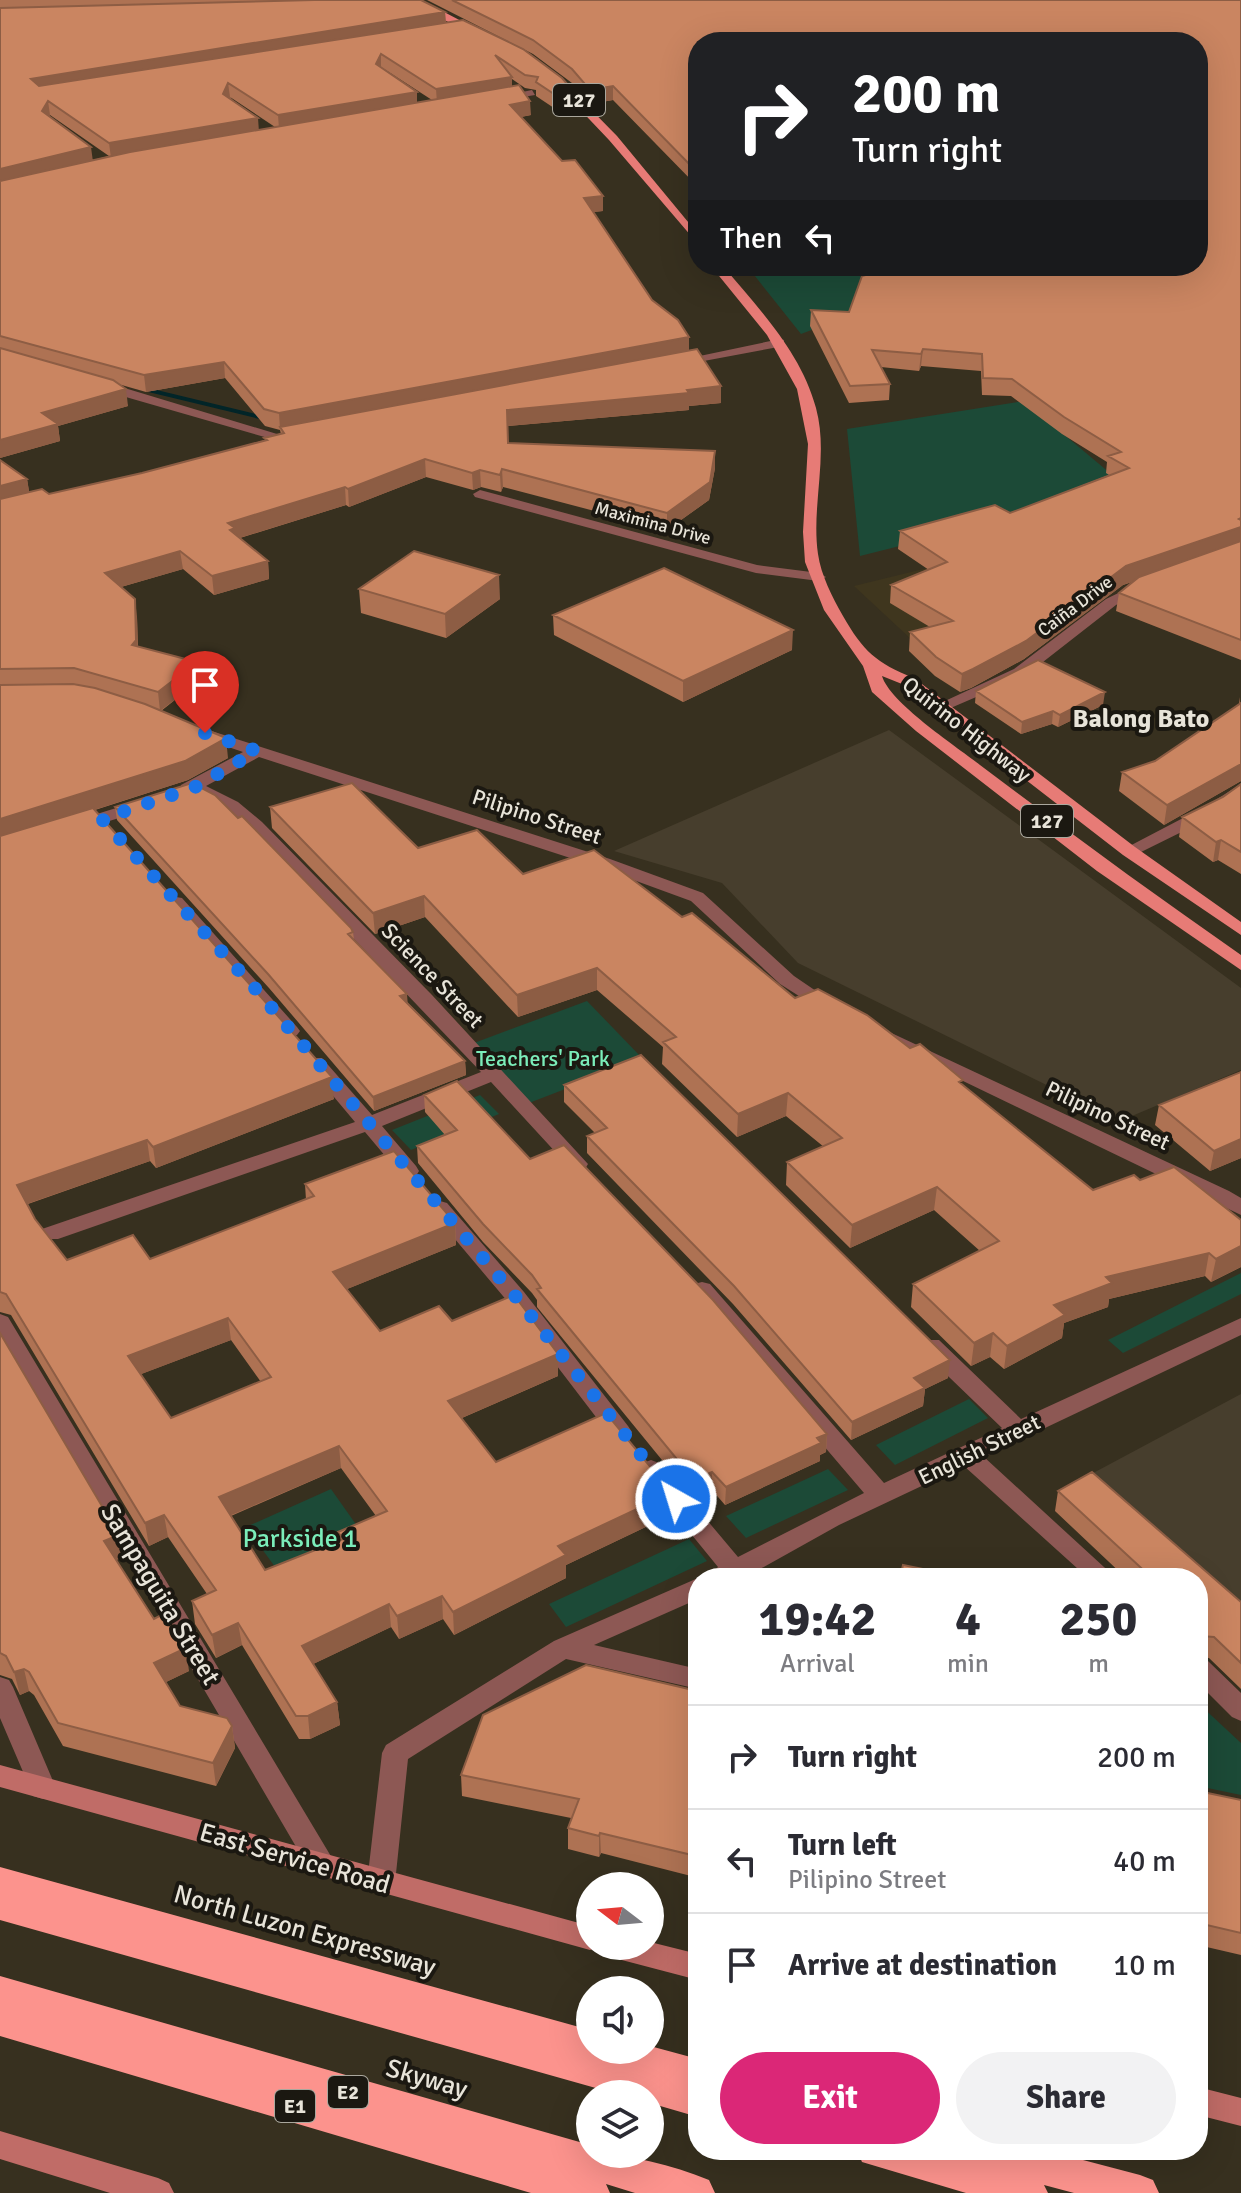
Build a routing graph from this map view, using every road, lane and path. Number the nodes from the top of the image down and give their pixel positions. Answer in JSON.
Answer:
{"nodes":[{"id":1,"x":412,"y":2,"type":"edge"},
{"id":2,"x":468,"y":27,"type":"junction"},
{"id":3,"x":453,"y":29,"type":"edge"},
{"id":4,"x":492,"y":40,"type":"edge"},
{"id":5,"x":549,"y":74,"type":"edge"},
{"id":6,"x":532,"y":93,"type":"edge"},
{"id":7,"x":490,"y":100,"type":"edge"},
{"id":8,"x":688,"y":222,"type":"edge"},
{"id":9,"x":725,"y":276,"type":"edge"},
{"id":10,"x":780,"y":343,"type":"junction"},
{"id":11,"x":665,"y":364,"type":"edge"},
{"id":12,"x":93,"y":383,"type":"edge"},
{"id":13,"x":249,"y":445,"type":"edge"},
{"id":14,"x":480,"y":494,"type":"edge"},
{"id":15,"x":819,"y":577,"type":"junction"},
{"id":16,"x":1152,"y":582,"type":"edge"},
{"id":17,"x":870,"y":663,"type":"junction"},
{"id":18,"x":940,"y":707,"type":"junction"},
{"id":19,"x":184,"y":727,"type":"edge"},
{"id":20,"x":257,"y":751,"type":"junction"},
{"id":21,"x":195,"y":787,"type":"junction"},
{"id":22,"x":1241,"y":789,"type":"edge"},
{"id":23,"x":102,"y":819,"type":"junction"},
{"id":24,"x":58,"y":832,"type":"edge"},
{"id":25,"x":120,"y":839,"type":"edge"},
{"id":26,"x":1129,"y":851,"type":"junction"},
{"id":27,"x":166,"y":890,"type":"edge"},
{"id":28,"x":1241,"y":930,"type":"edge"},
{"id":29,"x":1241,"y":964,"type":"edge"},
{"id":30,"x":843,"y":1015,"type":"edge"},
{"id":31,"x":867,"y":1027,"type":"edge"},
{"id":32,"x":493,"y":1074,"type":"junction"},
{"id":33,"x":369,"y":1124,"type":"junction"},
{"id":34,"x":590,"y":1175,"type":"edge"},
{"id":35,"x":1241,"y":1208,"type":"edge"},
{"id":36,"x":50,"y":1234,"type":"edge"},
{"id":37,"x":684,"y":1271,"type":"edge"},
{"id":38,"x":0,"y":1322,"type":"edge"},
{"id":39,"x":1241,"y":1326,"type":"edge"},
{"id":40,"x":919,"y":1335,"type":"edge"},
{"id":41,"x":1017,"y":1429,"type":"junction"},
{"id":42,"x":968,"y":1456,"type":"junction"},
{"id":43,"x":881,"y":1496,"type":"junction"},
{"id":44,"x":722,"y":1568,"type":"edge"},
{"id":45,"x":738,"y":1568,"type":"edge"},
{"id":46,"x":1093,"y":1568,"type":"edge"},
{"id":47,"x":688,"y":1592,"type":"edge"},
{"id":48,"x":563,"y":1648,"type":"junction"},
{"id":49,"x":688,"y":1677,"type":"edge"},
{"id":50,"x":1208,"y":1677,"type":"edge"},
{"id":51,"x":0,"y":1687,"type":"edge"},
{"id":52,"x":1241,"y":1710,"type":"edge"},
{"id":53,"x":0,"y":1776,"type":"edge"},
{"id":54,"x":43,"y":1788,"type":"junction"},
{"id":55,"x":322,"y":1866,"type":"junction"},
{"id":56,"x":0,"y":1881,"type":"edge"},
{"id":57,"x":381,"y":1883,"type":"junction"},
{"id":58,"x":0,"y":1905,"type":"edge"},
{"id":59,"x":576,"y":1934,"type":"edge"},
{"id":60,"x":664,"y":1958,"type":"edge"},
{"id":61,"x":688,"y":1964,"type":"edge"},
{"id":62,"x":0,"y":1992,"type":"edge"},
{"id":63,"x":0,"y":2020,"type":"edge"},
{"id":64,"x":576,"y":2042,"type":"edge"},
{"id":65,"x":657,"y":2064,"type":"edge"},
{"id":66,"x":688,"y":2072,"type":"edge"},
{"id":67,"x":688,"y":2097,"type":"edge"},
{"id":68,"x":1208,"y":2104,"type":"edge"},
{"id":69,"x":1241,"y":2112,"type":"edge"},
{"id":70,"x":0,"y":2145,"type":"edge"},
{"id":71,"x":911,"y":2160,"type":"edge"},
{"id":72,"x":1016,"y":2160,"type":"edge"},
{"id":73,"x":158,"y":2193,"type":"edge"},
{"id":74,"x":591,"y":2193,"type":"edge"},
{"id":75,"x":696,"y":2193,"type":"edge"},
{"id":76,"x":1029,"y":2193,"type":"edge"},
{"id":77,"x":1140,"y":2193,"type":"edge"}],
"edges":[{"from":1,"to":2,"type":"main road"},
{"from":2,"to":3,"type":"street"},
{"from":2,"to":4,"type":"main road"},
{"from":5,"to":8,"type":"main road","number":"127"},
{"from":6,"to":7,"type":"street"},
{"from":9,"to":10,"type":"main road","name":"Quirino Highway","number":"127"},
{"from":10,"to":11,"type":"street"},
{"from":10,"to":15,"type":"main road","name":"Quirino Highway","number":"127"},
{"from":12,"to":13,"type":"street"},
{"from":14,"to":15,"type":"street","name":"Maximina Drive"},
{"from":15,"to":17,"type":"main road","name":"Quirino Highway","number":"127"},
{"from":16,"to":18,"type":"street","name":"Caiña Drive"},
{"from":17,"to":18,"type":"main road","name":"Quirino Highway","number":"127"},
{"from":17,"to":29,"type":"main road","name":"Quirino Highway","number":"127"},
{"from":18,"to":26,"type":"main road","name":"Quirino Highway","number":"127"},
{"from":19,"to":20,"type":"street","name":"Pilipino Street"},
{"from":20,"to":21,"type":"street"},
{"from":20,"to":30,"type":"street","name":"Pilipino Street"},
{"from":21,"to":23,"type":"street"},
{"from":21,"to":32,"type":"street","name":"Science Street"},
{"from":22,"to":26,"type":"street"},
{"from":23,"to":24,"type":"street"},
{"from":23,"to":25,"type":"street"},
{"from":26,"to":28,"type":"main road","name":"Quirino Highway","number":"127"},
{"from":27,"to":33,"type":"street"},
{"from":31,"to":35,"type":"street","name":"Pilipino Street"},
{"from":32,"to":33,"type":"street"},
{"from":32,"to":34,"type":"street","name":"Science Street"},
{"from":33,"to":36,"type":"street"},
{"from":33,"to":44,"type":"street"},
{"from":37,"to":43,"type":"street"},
{"from":38,"to":55,"type":"street","name":"Sampaguita Street"},
{"from":39,"to":41,"type":"street","name":"English Street"},
{"from":40,"to":41,"type":"street"},
{"from":41,"to":42,"type":"street","name":"English Street"},
{"from":42,"to":43,"type":"street","name":"English Street"},
{"from":42,"to":46,"type":"street"},
{"from":43,"to":45,"type":"street","name":"English Street"},
{"from":47,"to":48,"type":"street"},
{"from":48,"to":49,"type":"street"},
{"from":48,"to":57,"type":"street"},
{"from":50,"to":52,"type":"street"},
{"from":51,"to":54,"type":"street"},
{"from":53,"to":54,"type":"street","name":"East Service Road"},
{"from":54,"to":55,"type":"street","name":"East Service Road"},
{"from":55,"to":57,"type":"street","name":"East Service Road"},
{"from":56,"to":64,"type":"highway","name":"North Luzon Expressway"},
{"from":57,"to":59,"type":"street","name":"East Service Road"},
{"from":58,"to":67,"type":"highway"},
{"from":60,"to":61,"type":"street"},
{"from":62,"to":75,"type":"highway","name":"Skyway","number":"E2"},
{"from":63,"to":74,"type":"highway","number":"E1"},
{"from":65,"to":66,"type":"highway"},
{"from":68,"to":69,"type":"street"},
{"from":70,"to":73,"type":"street"},
{"from":71,"to":76,"type":"highway"},
{"from":72,"to":77,"type":"highway"}]}
